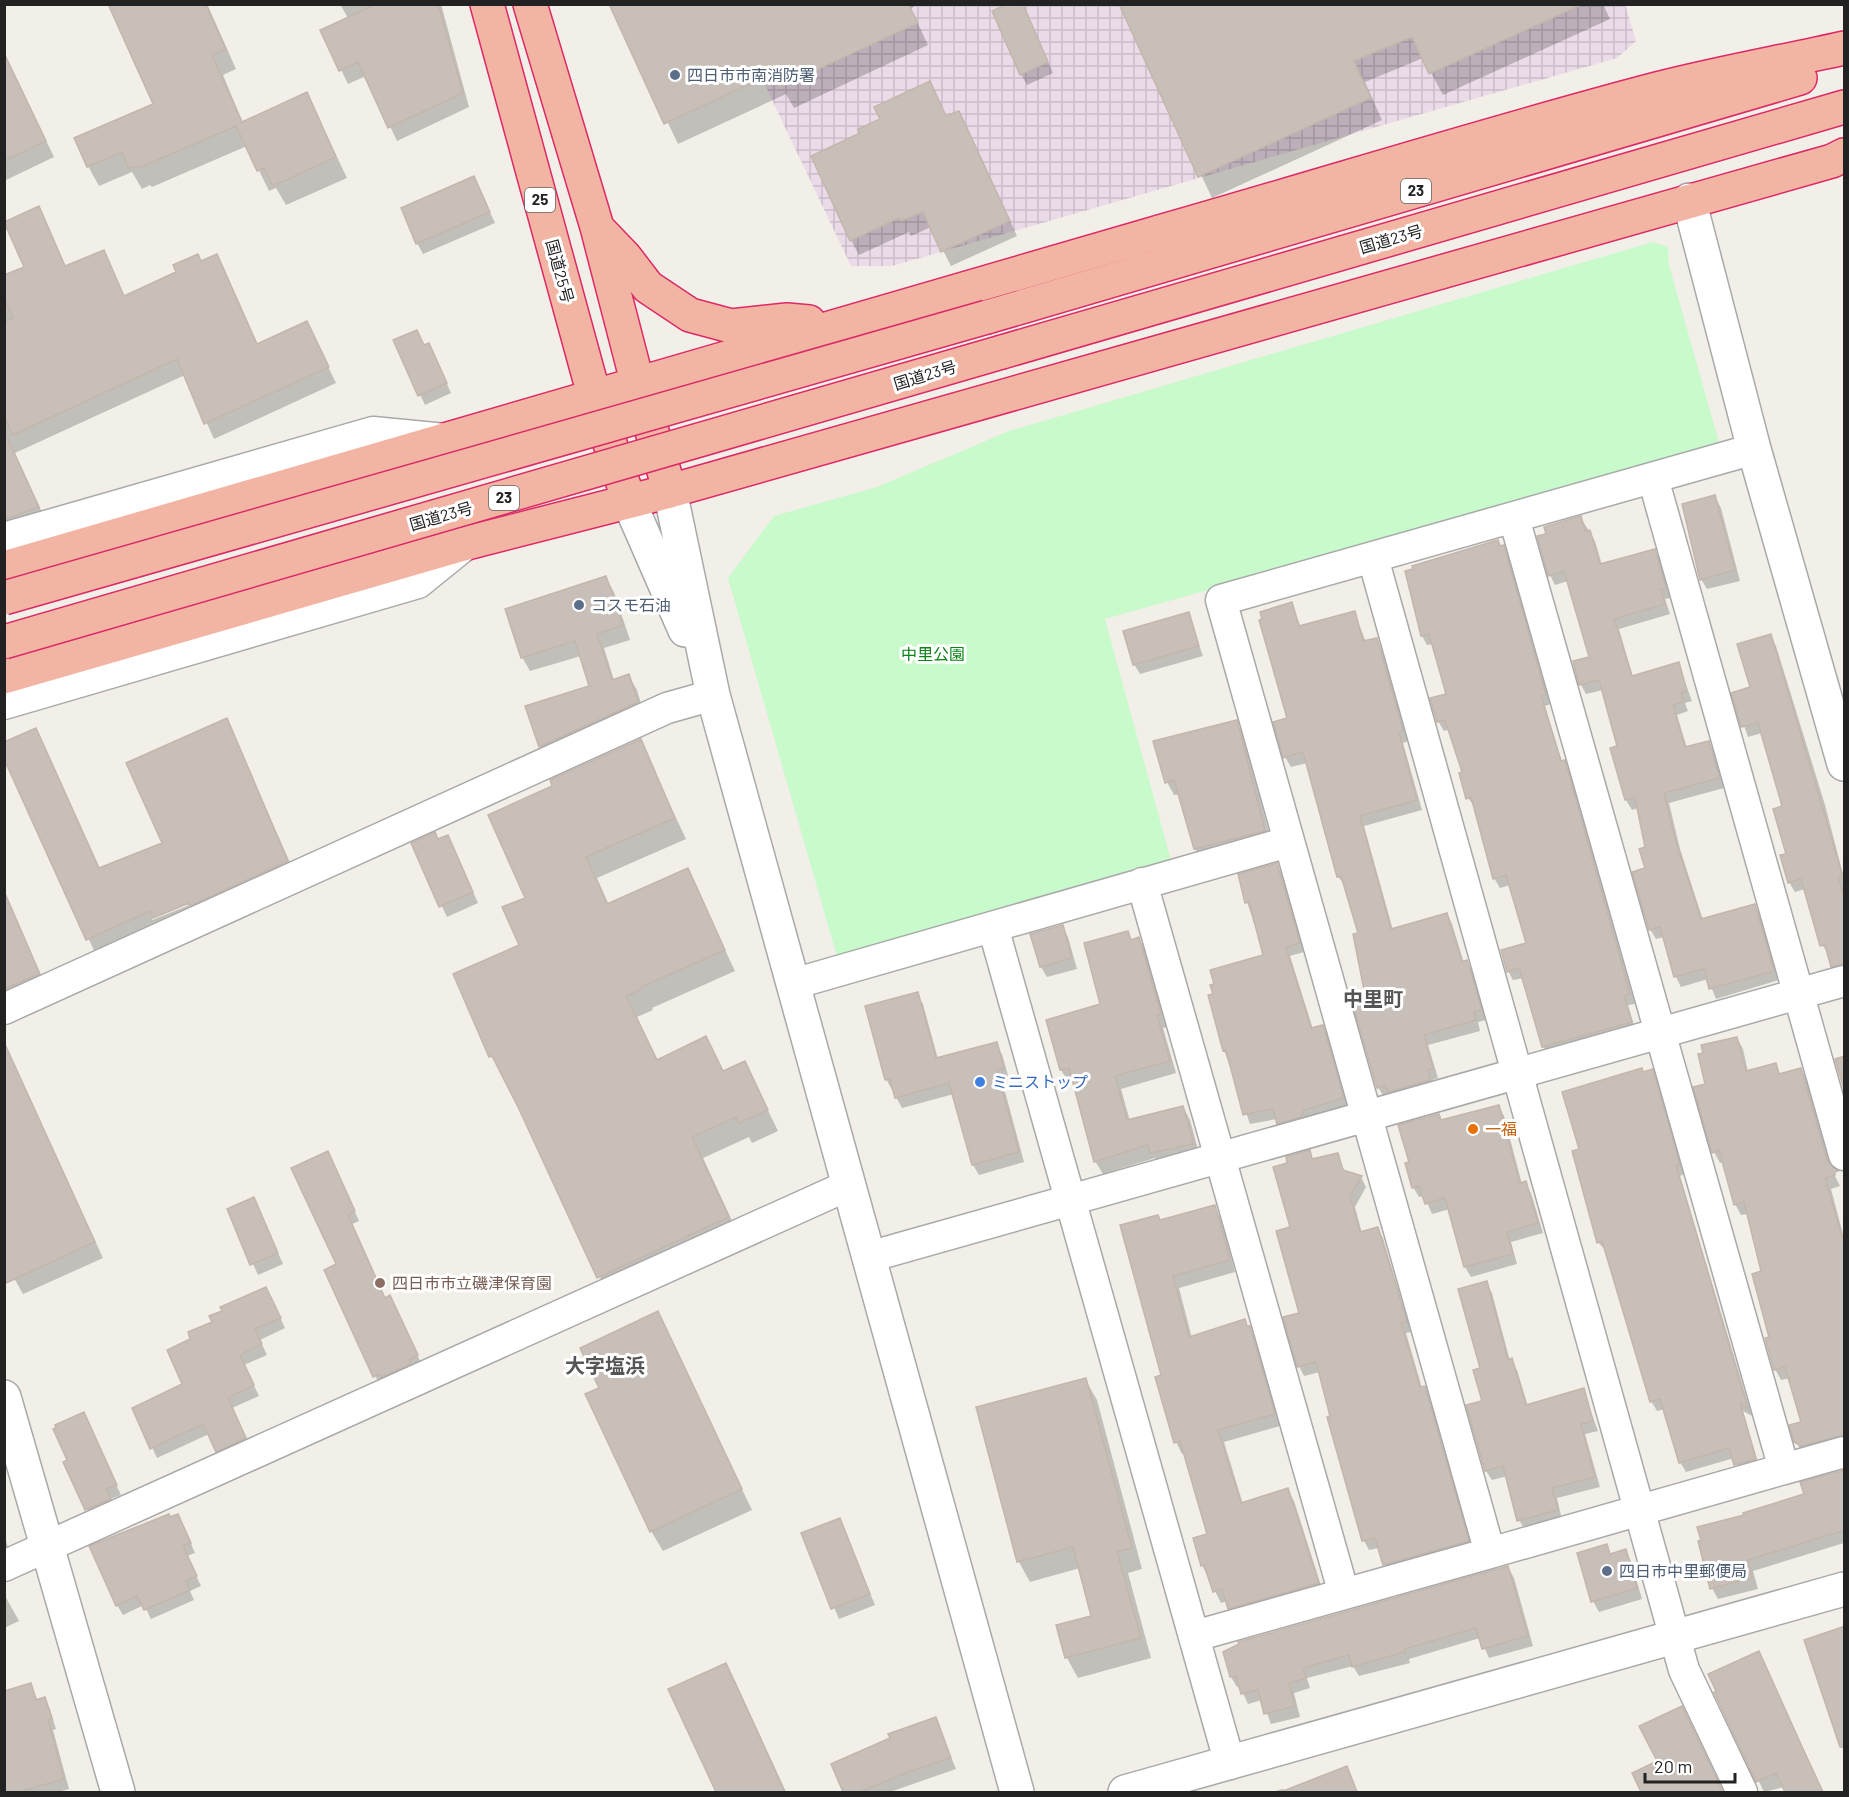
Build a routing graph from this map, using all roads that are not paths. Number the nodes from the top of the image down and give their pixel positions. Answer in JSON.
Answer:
{"nodes":[{"id":1,"x":487,"y":4,"type":"edge"},
{"id":2,"x":530,"y":4,"type":"edge"},
{"id":3,"x":1845,"y":48,"type":"edge"},
{"id":4,"x":1845,"y":65,"type":"edge"},
{"id":5,"x":1845,"y":107,"type":"edge"},
{"id":6,"x":1845,"y":155,"type":"edge"},
{"id":7,"x":1689,"y":200,"type":"junction"},
{"id":8,"x":597,"y":227,"type":"junction"},
{"id":9,"x":835,"y":325,"type":"junction"},
{"id":10,"x":638,"y":385,"type":"junction"},
{"id":11,"x":594,"y":395,"type":"junction"},
{"id":12,"x":454,"y":440,"type":"junction"},
{"id":13,"x":1754,"y":449,"type":"junction"},
{"id":14,"x":1653,"y":478,"type":"junction"},
{"id":15,"x":670,"y":491,"type":"junction"},
{"id":16,"x":629,"y":502,"type":"junction"},
{"id":17,"x":1514,"y":518,"type":"junction"},
{"id":18,"x":4,"y":538,"type":"edge"},
{"id":19,"x":468,"y":543,"type":"junction"},
{"id":20,"x":1373,"y":558,"type":"junction"},
{"id":21,"x":4,"y":568,"type":"edge"},
{"id":22,"x":4,"y":598,"type":"edge"},
{"id":23,"x":4,"y":642,"type":"edge"},
{"id":24,"x":4,"y":677,"type":"edge"},
{"id":25,"x":713,"y":695,"type":"junction"},
{"id":26,"x":4,"y":704,"type":"edge"},
{"id":27,"x":1845,"y":764,"type":"edge"},
{"id":28,"x":1288,"y":842,"type":"junction"},
{"id":29,"x":1142,"y":883,"type":"junction"},
{"id":30,"x":993,"y":927,"type":"junction"},
{"id":31,"x":1845,"y":981,"type":"edge"},
{"id":32,"x":793,"y":984,"type":"junction"},
{"id":33,"x":1798,"y":994,"type":"junction"},
{"id":34,"x":4,"y":1009,"type":"edge"},
{"id":35,"x":1660,"y":1033,"type":"junction"},
{"id":36,"x":1517,"y":1074,"type":"junction"},
{"id":37,"x":1366,"y":1117,"type":"junction"},
{"id":38,"x":1845,"y":1155,"type":"edge"},
{"id":39,"x":1219,"y":1159,"type":"junction"},
{"id":40,"x":849,"y":1185,"type":"junction"},
{"id":41,"x":1070,"y":1200,"type":"junction"},
{"id":42,"x":869,"y":1257,"type":"junction"},
{"id":43,"x":4,"y":1396,"type":"edge"},
{"id":44,"x":1845,"y":1452,"type":"edge"},
{"id":45,"x":1784,"y":1469,"type":"junction"},
{"id":46,"x":1641,"y":1511,"type":"junction"},
{"id":47,"x":47,"y":1548,"type":"junction"},
{"id":48,"x":1490,"y":1553,"type":"junction"},
{"id":49,"x":4,"y":1566,"type":"edge"},
{"id":50,"x":1845,"y":1589,"type":"edge"},
{"id":51,"x":1344,"y":1594,"type":"junction"},
{"id":52,"x":1195,"y":1636,"type":"junction"},
{"id":53,"x":1674,"y":1636,"type":"junction"},
{"id":54,"x":1230,"y":1764,"type":"junction"},
{"id":55,"x":118,"y":1792,"type":"edge"},
{"id":56,"x":1017,"y":1792,"type":"edge"},
{"id":57,"x":1125,"y":1792,"type":"edge"},
{"id":58,"x":1742,"y":1792,"type":"edge"}],
"edges":[{"from":1,"to":11,"type":"highway","name":"国道25号","number":"25"},
{"from":2,"to":8,"type":"highway"},
{"from":3,"to":9,"type":"highway"},
{"from":4,"to":22,"type":"highway","number":"23","bridge":true},
{"from":5,"to":23,"type":"highway","name":"国道23号","number":"23","bridge":true},
{"from":6,"to":7,"type":"highway"},
{"from":7,"to":13,"type":"street"},
{"from":7,"to":15,"type":"highway"},
{"from":8,"to":9,"type":"highway"},
{"from":8,"to":10,"type":"highway"},
{"from":9,"to":10,"type":"highway"},
{"from":10,"to":11,"type":"highway"},
{"from":10,"to":15,"type":"highway"},
{"from":11,"to":12,"type":"highway"},
{"from":11,"to":16,"type":"highway","name":"国道25号","number":"25"},
{"from":12,"to":18,"type":"street"},
{"from":12,"to":21,"type":"highway"},
{"from":13,"to":14,"type":"street"},
{"from":13,"to":27,"type":"street"},
{"from":14,"to":17,"type":"street"},
{"from":14,"to":33,"type":"street"},
{"from":15,"to":16,"type":"highway"},
{"from":15,"to":25,"type":"street"},
{"from":16,"to":19,"type":"highway"},
{"from":16,"to":25,"type":"street"},
{"from":17,"to":20,"type":"street"},
{"from":17,"to":35,"type":"street"},
{"from":19,"to":24,"type":"highway"},
{"from":19,"to":26,"type":"street"},
{"from":20,"to":28,"type":"street"},
{"from":20,"to":36,"type":"street"},
{"from":25,"to":32,"type":"street"},
{"from":25,"to":34,"type":"street"},
{"from":28,"to":29,"type":"street"},
{"from":28,"to":37,"type":"street"},
{"from":29,"to":30,"type":"street"},
{"from":29,"to":39,"type":"street"},
{"from":30,"to":32,"type":"street"},
{"from":30,"to":41,"type":"street"},
{"from":31,"to":33,"type":"street"},
{"from":32,"to":40,"type":"street"},
{"from":33,"to":35,"type":"street"},
{"from":33,"to":38,"type":"street"},
{"from":35,"to":36,"type":"street"},
{"from":35,"to":45,"type":"street"},
{"from":36,"to":37,"type":"street"},
{"from":36,"to":46,"type":"street"},
{"from":37,"to":39,"type":"street"},
{"from":37,"to":48,"type":"street"},
{"from":39,"to":41,"type":"street"},
{"from":39,"to":51,"type":"street"},
{"from":40,"to":42,"type":"street"},
{"from":40,"to":47,"type":"street"},
{"from":41,"to":42,"type":"street"},
{"from":41,"to":52,"type":"street"},
{"from":42,"to":56,"type":"street"},
{"from":43,"to":47,"type":"street"},
{"from":44,"to":45,"type":"street"},
{"from":45,"to":46,"type":"street"},
{"from":46,"to":48,"type":"street"},
{"from":46,"to":53,"type":"street"},
{"from":47,"to":49,"type":"street"},
{"from":47,"to":55,"type":"street"},
{"from":48,"to":51,"type":"street"},
{"from":50,"to":53,"type":"street"},
{"from":51,"to":52,"type":"street"},
{"from":52,"to":54,"type":"street"},
{"from":53,"to":54,"type":"street"},
{"from":53,"to":58,"type":"street"},
{"from":54,"to":57,"type":"street"}]}
